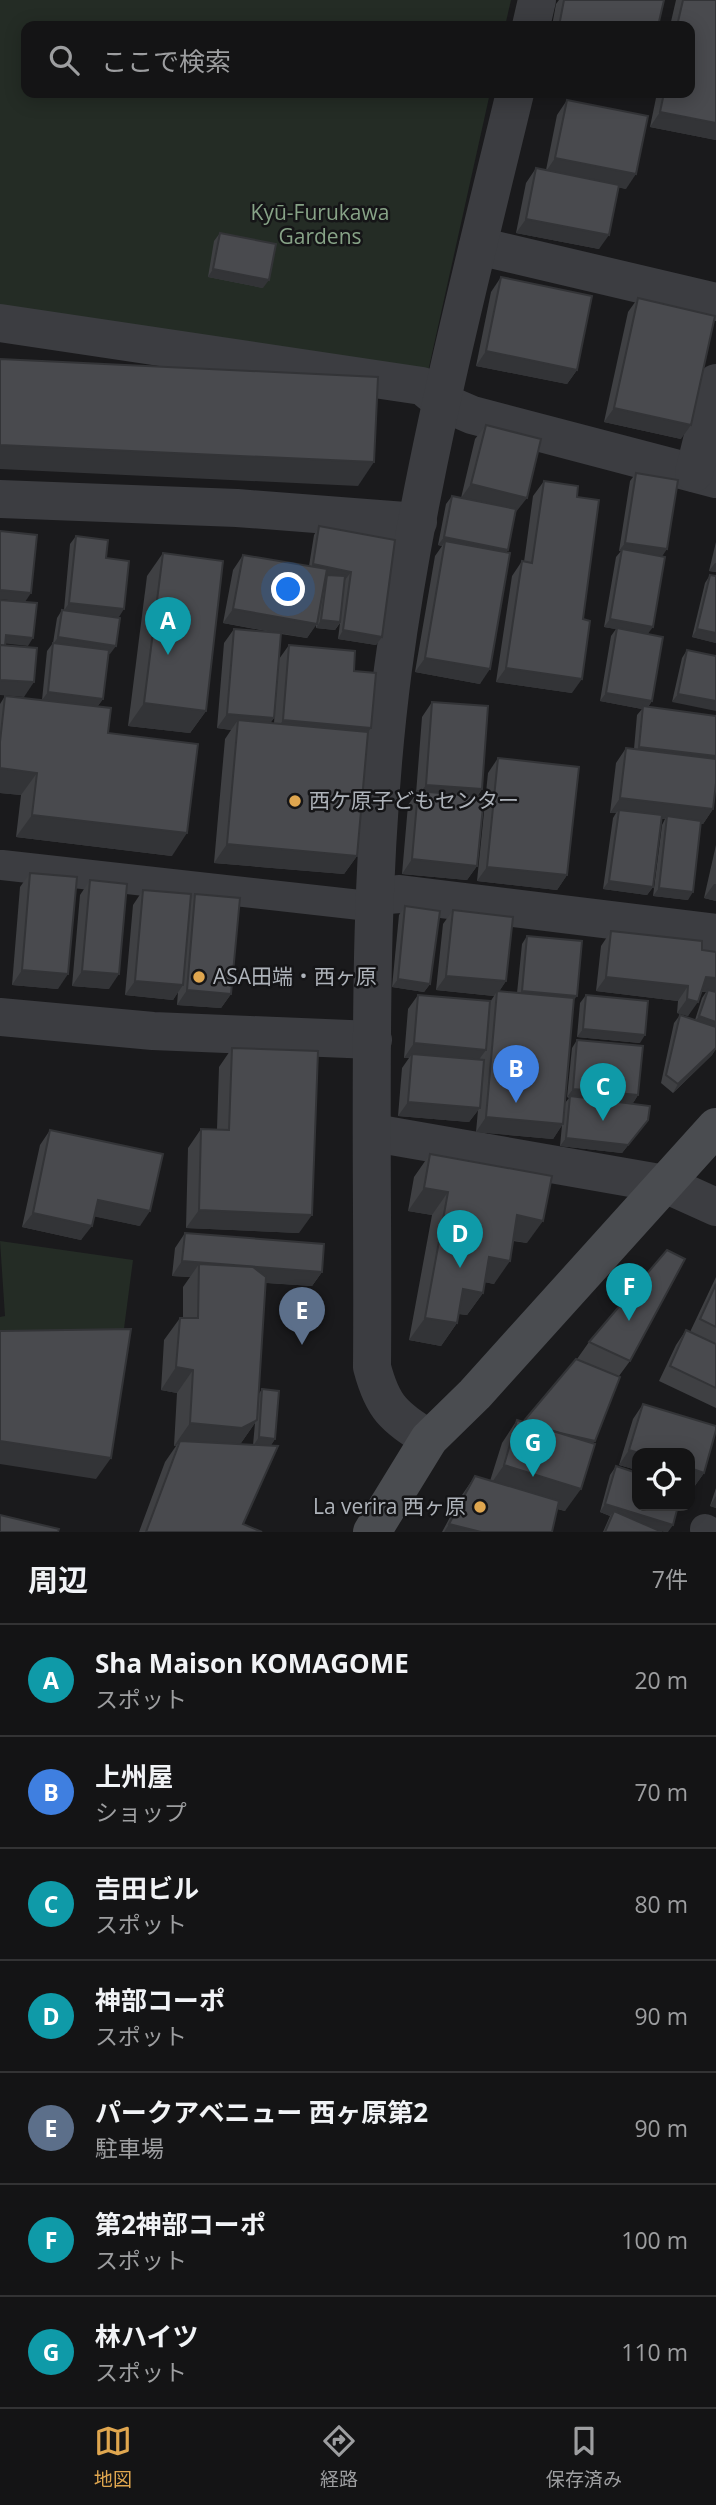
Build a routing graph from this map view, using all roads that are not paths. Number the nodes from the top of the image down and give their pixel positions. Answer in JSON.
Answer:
{"nodes":[{"id":1,"x":537,"y":0,"type":"edge"},
{"id":2,"x":532,"y":21,"type":"edge"},
{"id":3,"x":514,"y":98,"type":"edge"},
{"id":4,"x":478,"y":246,"type":"junction"},
{"id":5,"x":716,"y":302,"type":"edge"},
{"id":6,"x":0,"y":323,"type":"edge"},
{"id":7,"x":716,"y":383,"type":"edge"},
{"id":8,"x":442,"y":402,"type":"junction"},
{"id":9,"x":705,"y":476,"type":"edge"},
{"id":10,"x":0,"y":499,"type":"edge"},
{"id":11,"x":418,"y":522,"type":"junction"},
{"id":12,"x":1,"y":874,"type":"edge"},
{"id":13,"x":376,"y":896,"type":"junction"},
{"id":14,"x":716,"y":933,"type":"edge"},
{"id":15,"x":0,"y":1017,"type":"edge"},
{"id":16,"x":373,"y":1040,"type":"junction"},
{"id":17,"x":716,"y":1127,"type":"edge"},
{"id":18,"x":374,"y":1133,"type":"junction"},
{"id":19,"x":665,"y":1184,"type":"junction"},
{"id":20,"x":716,"y":1208,"type":"edge"},
{"id":21,"x":429,"y":1439,"type":"junction"},
{"id":22,"x":372,"y":1532,"type":"edge"}],
"edges":[{"from":1,"to":2,"type":"street"},
{"from":3,"to":4,"type":"street"},
{"from":4,"to":5,"type":"street"},
{"from":4,"to":8,"type":"street"},
{"from":6,"to":8,"type":"street"},
{"from":7,"to":9,"type":"street"},
{"from":8,"to":9,"type":"street"},
{"from":8,"to":11,"type":"street"},
{"from":10,"to":11,"type":"street"},
{"from":11,"to":13,"type":"street"},
{"from":12,"to":13,"type":"lane"},
{"from":13,"to":14,"type":"street"},
{"from":13,"to":16,"type":"street"},
{"from":15,"to":16,"type":"street"},
{"from":16,"to":18,"type":"street"},
{"from":17,"to":19,"type":"street"},
{"from":18,"to":19,"type":"street"},
{"from":18,"to":21,"type":"street"},
{"from":19,"to":20,"type":"street"},
{"from":19,"to":21,"type":"street"},
{"from":21,"to":22,"type":"street"}]}
